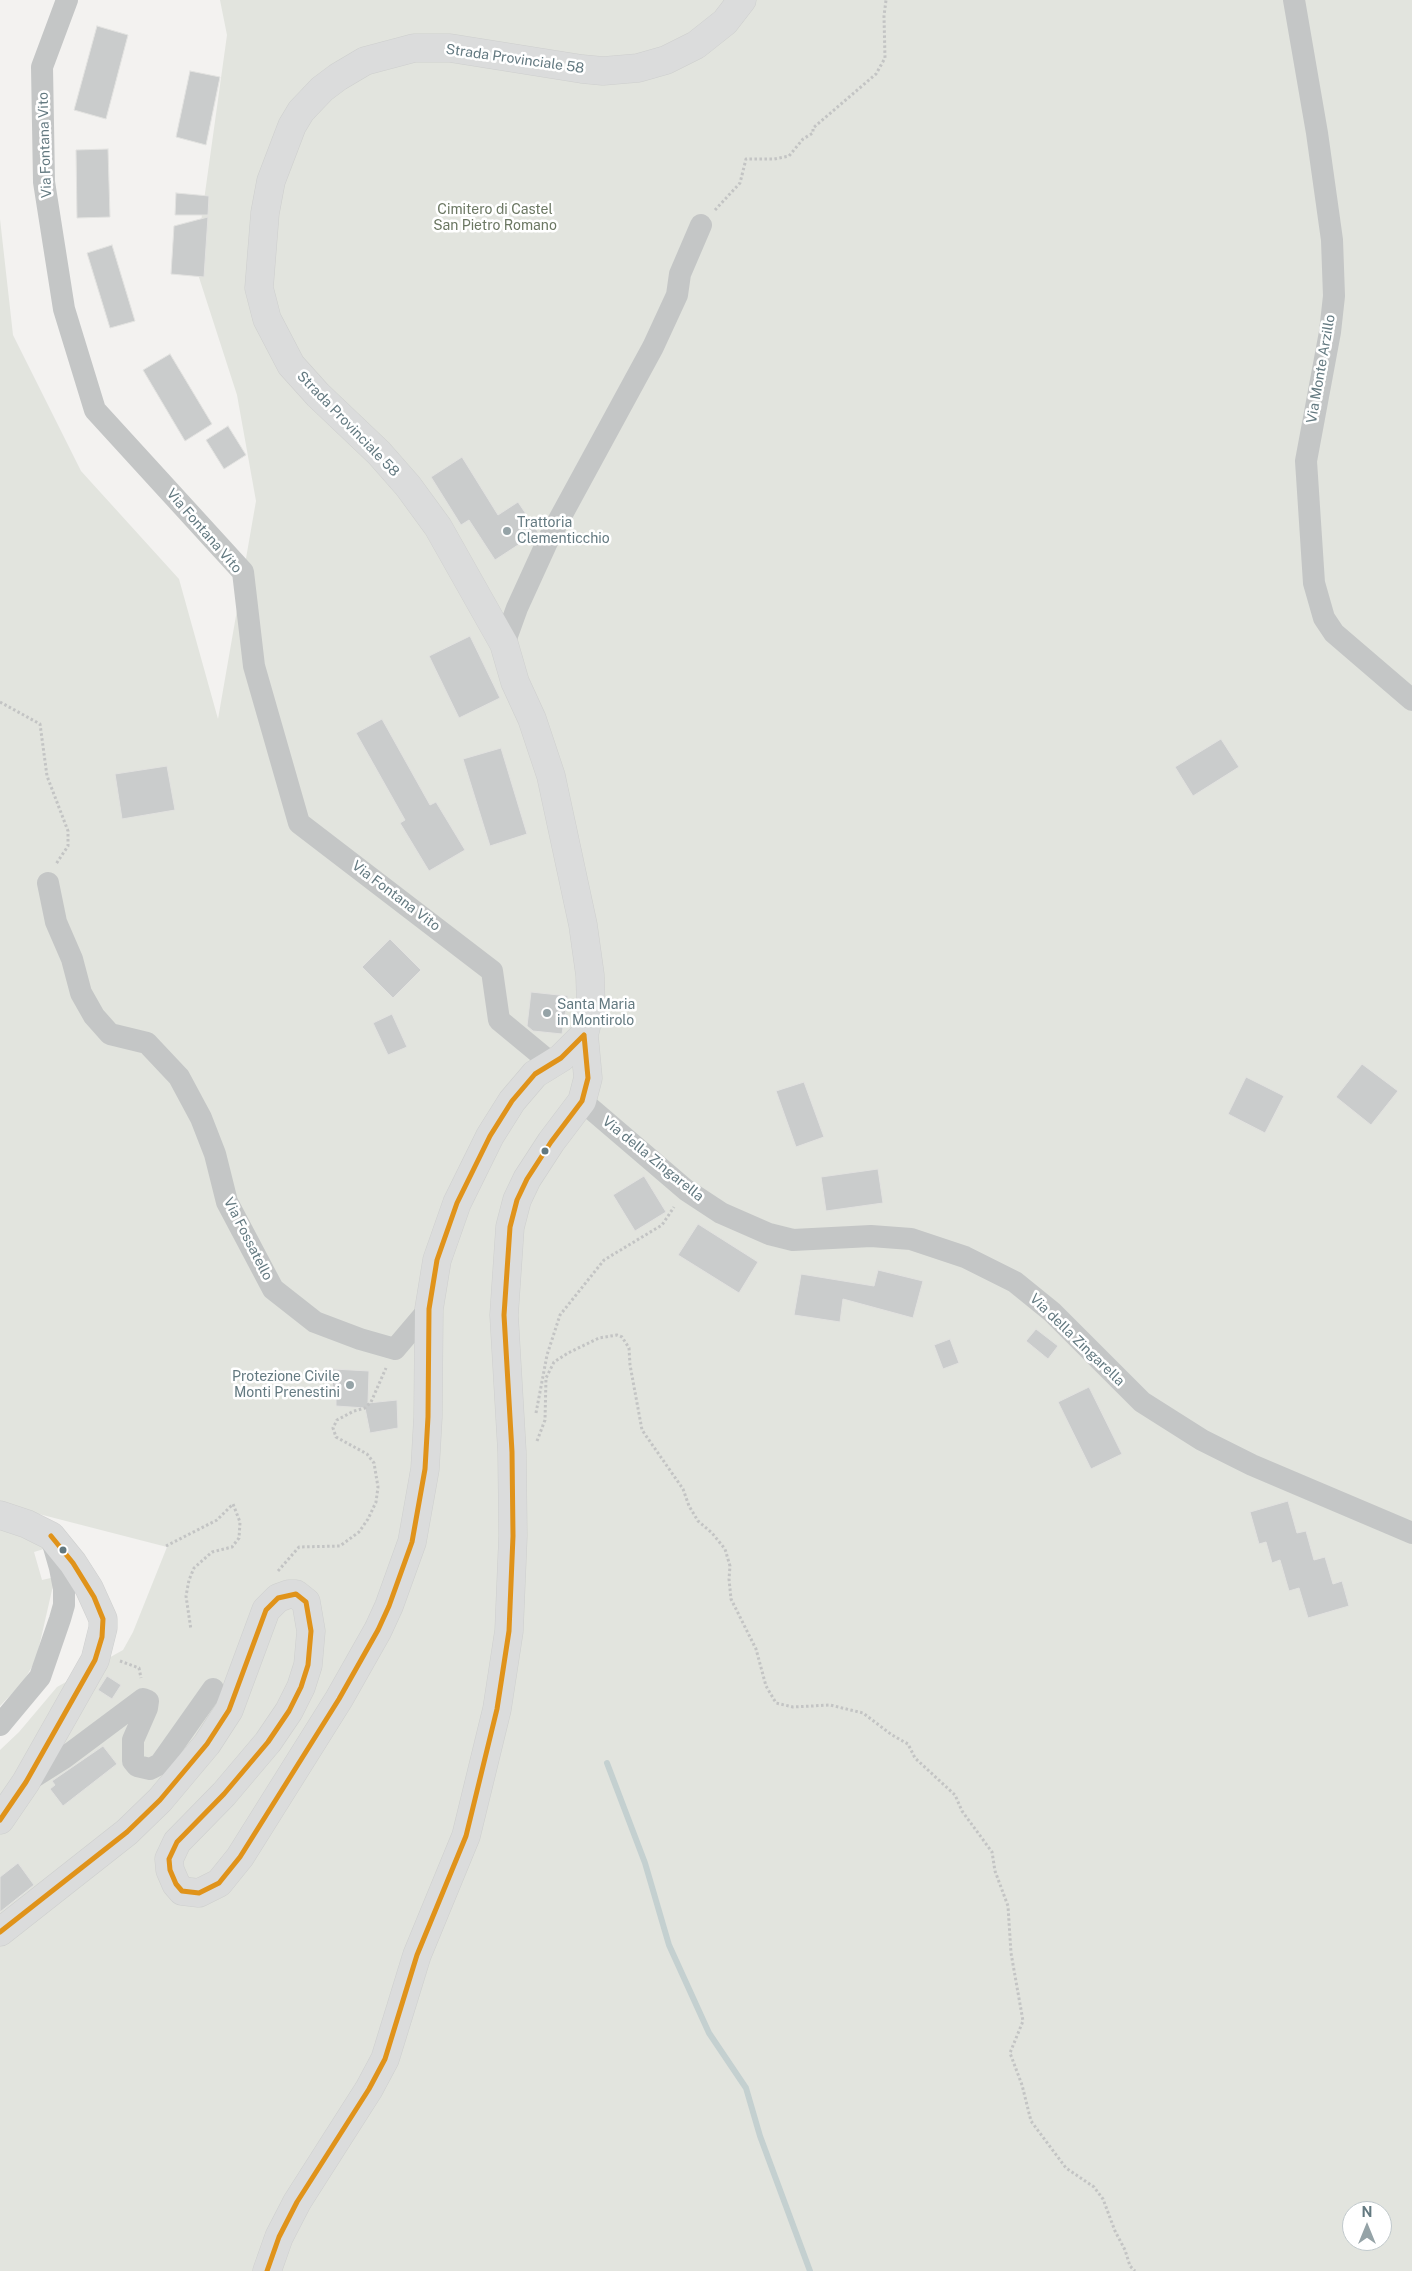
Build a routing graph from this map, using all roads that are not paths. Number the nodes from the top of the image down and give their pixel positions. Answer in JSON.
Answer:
{"nodes":[{"id":1,"x":67,"y":0,"type":"edge"},
{"id":2,"x":742,"y":0,"type":"edge"},
{"id":3,"x":1294,"y":0,"type":"edge"},
{"id":4,"x":701,"y":225,"type":"road end"},
{"id":5,"x":504,"y":644,"type":"junction"},
{"id":6,"x":1412,"y":700,"type":"edge"},
{"id":7,"x":48,"y":883,"type":"road end"},
{"id":8,"x":584,"y":1035,"type":"junction"},
{"id":9,"x":551,"y":1063,"type":"junction"},
{"id":10,"x":582,"y":1101,"type":"junction"},
{"id":11,"x":429,"y":1309,"type":"junction"},
{"id":12,"x":0,"y":1515,"type":"edge"},
{"id":13,"x":1412,"y":1533,"type":"edge"},
{"id":14,"x":51,"y":1536,"type":"junction"},
{"id":15,"x":213,"y":1689,"type":"dead end"},
{"id":16,"x":0,"y":1725,"type":"edge"},
{"id":17,"x":26,"y":1782,"type":"junction"},
{"id":18,"x":0,"y":1820,"type":"edge"},
{"id":19,"x":0,"y":1932,"type":"edge"},
{"id":20,"x":267,"y":2271,"type":"edge"}],
"edges":[{"from":1,"to":9,"type":"street","name":"Via Fontana Vito"},
{"from":2,"to":5,"type":"street","name":"Strada Provinciale 58"},
{"from":3,"to":6,"type":"street","name":"Via Monte Arzillo"},
{"from":4,"to":5,"type":"street"},
{"from":5,"to":8,"type":"street","name":"Strada Provinciale 58"},
{"from":7,"to":11,"type":"street","name":"Via Fossatello"},
{"from":8,"to":9,"type":"street"},
{"from":8,"to":10,"type":"street"},
{"from":9,"to":11,"type":"street"},
{"from":10,"to":13,"type":"street","name":"Via della Zingarella"},
{"from":10,"to":20,"type":"street"},
{"from":11,"to":19,"type":"street"},
{"from":12,"to":14,"type":"street"},
{"from":14,"to":16,"type":"street"},
{"from":14,"to":17,"type":"street"},
{"from":15,"to":17,"type":"street"},
{"from":17,"to":18,"type":"street"}]}
